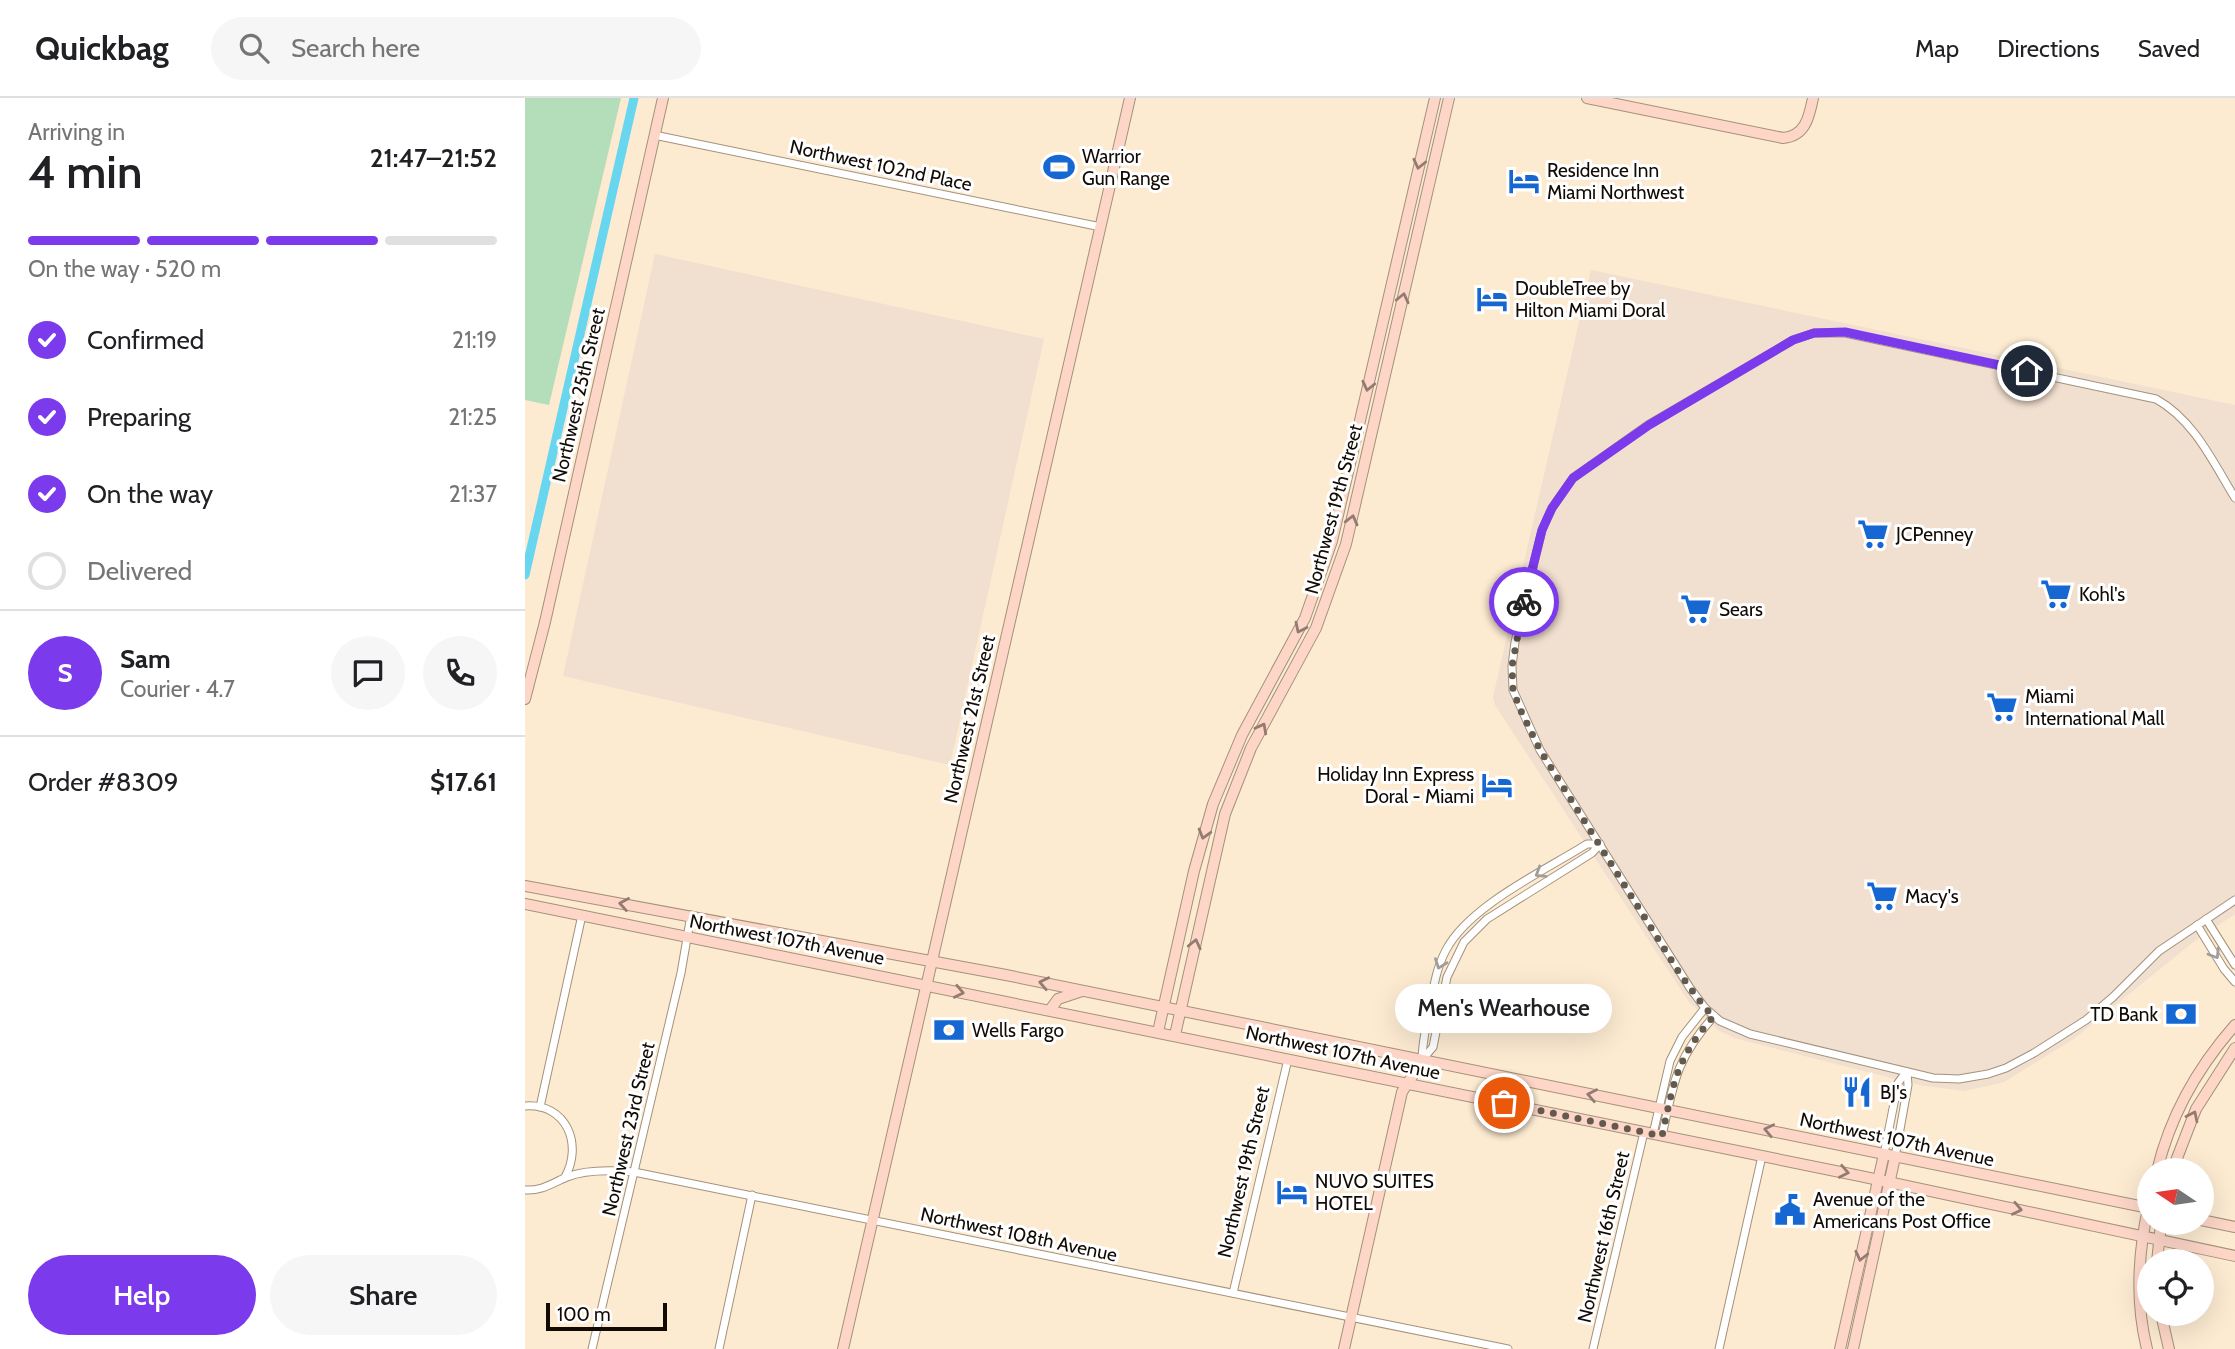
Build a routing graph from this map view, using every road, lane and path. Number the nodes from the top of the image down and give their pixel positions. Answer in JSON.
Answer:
{"nodes":[{"id":1,"x":663,"y":98,"type":"edge"},
{"id":2,"x":1130,"y":98,"type":"edge"},
{"id":3,"x":1434,"y":98,"type":"edge"},
{"id":4,"x":1449,"y":98,"type":"edge"},
{"id":5,"x":1587,"y":98,"type":"edge"},
{"id":6,"x":1813,"y":98,"type":"edge"},
{"id":7,"x":654,"y":135,"type":"junction"},
{"id":8,"x":1101,"y":227,"type":"junction"},
{"id":9,"x":2235,"y":498,"type":"edge"},
{"id":10,"x":525,"y":699,"type":"edge"},
{"id":11,"x":1600,"y":844,"type":"junction"},
{"id":12,"x":525,"y":886,"type":"edge"},
{"id":13,"x":2235,"y":900,"type":"edge"},
{"id":14,"x":525,"y":904,"type":"edge"},
{"id":15,"x":582,"y":915,"type":"junction"},
{"id":16,"x":691,"y":915,"type":"junction"},
{"id":17,"x":2206,"y":919,"type":"junction"},
{"id":18,"x":2197,"y":925,"type":"junction"},
{"id":19,"x":688,"y":936,"type":"junction"},
{"id":20,"x":932,"y":960,"type":"junction"},
{"id":21,"x":2235,"y":965,"type":"edge"},
{"id":22,"x":2235,"y":982,"type":"edge"},
{"id":23,"x":926,"y":985,"type":"junction"},
{"id":24,"x":1082,"y":991,"type":"junction"},
{"id":25,"x":1163,"y":1007,"type":"junction"},
{"id":26,"x":1705,"y":1008,"type":"junction"},
{"id":27,"x":1051,"y":1010,"type":"junction"},
{"id":28,"x":1180,"y":1010,"type":"junction"},
{"id":29,"x":1714,"y":1016,"type":"junction"},
{"id":30,"x":2235,"y":1025,"type":"edge"},
{"id":31,"x":1158,"y":1032,"type":"junction"},
{"id":32,"x":1175,"y":1035,"type":"junction"},
{"id":33,"x":2235,"y":1048,"type":"edge"},
{"id":34,"x":1288,"y":1059,"type":"junction"},
{"id":35,"x":1422,"y":1061,"type":"junction"},
{"id":36,"x":1906,"y":1072,"type":"junction"},
{"id":37,"x":1407,"y":1083,"type":"junction"},
{"id":38,"x":525,"y":1106,"type":"edge"},
{"id":39,"x":540,"y":1107,"type":"junction"},
{"id":40,"x":1663,"y":1109,"type":"junction"},
{"id":41,"x":1653,"y":1134,"type":"junction"},
{"id":42,"x":1762,"y":1156,"type":"junction"},
{"id":43,"x":1890,"y":1156,"type":"junction"},
{"id":44,"x":2160,"y":1158,"type":"edge"},
{"id":45,"x":2177,"y":1158,"type":"edge"},
{"id":46,"x":634,"y":1172,"type":"junction"},
{"id":47,"x":565,"y":1177,"type":"junction"},
{"id":48,"x":1878,"y":1179,"type":"junction"},
{"id":49,"x":1891,"y":1182,"type":"junction"},
{"id":50,"x":525,"y":1190,"type":"edge"},
{"id":51,"x":752,"y":1195,"type":"junction"},
{"id":52,"x":2137,"y":1205,"type":"edge"},
{"id":53,"x":873,"y":1219,"type":"junction"},
{"id":54,"x":2214,"y":1223,"type":"edge"},
{"id":55,"x":2235,"y":1227,"type":"edge"},
{"id":56,"x":2137,"y":1235,"type":"edge"},
{"id":57,"x":2142,"y":1236,"type":"joint"},
{"id":58,"x":2159,"y":1236,"type":"edge"},
{"id":59,"x":2159,"y":1240,"type":"junction"},
{"id":60,"x":2158,"y":1249,"type":"edge"},
{"id":61,"x":2235,"y":1255,"type":"edge"},
{"id":62,"x":1233,"y":1293,"type":"junction"},
{"id":63,"x":1849,"y":1310,"type":"junction"},
{"id":64,"x":1861,"y":1312,"type":"junction"},
{"id":65,"x":1350,"y":1317,"type":"junction"},
{"id":66,"x":2164,"y":1326,"type":"edge"},
{"id":67,"x":592,"y":1349,"type":"edge"},
{"id":68,"x":719,"y":1349,"type":"edge"},
{"id":69,"x":842,"y":1349,"type":"edge"},
{"id":70,"x":1344,"y":1349,"type":"edge"},
{"id":71,"x":1508,"y":1349,"type":"edge"},
{"id":72,"x":1593,"y":1349,"type":"edge"},
{"id":73,"x":1719,"y":1349,"type":"edge"},
{"id":74,"x":1840,"y":1349,"type":"edge"},
{"id":75,"x":1853,"y":1349,"type":"edge"},
{"id":76,"x":2147,"y":1349,"type":"edge"},
{"id":77,"x":2169,"y":1349,"type":"edge"}],
"edges":[{"from":1,"to":7,"type":"main road","name":"Northwest 25th Street"},
{"from":2,"to":8,"type":"main road","name":"Northwest 21st Street"},
{"from":3,"to":25,"type":"main road","name":"Northwest 19th Street","one_way":true},
{"from":28,"to":4,"type":"main road","name":"Northwest 19th Street","one_way":true},
{"from":5,"to":6,"type":"main road"},
{"from":7,"to":8,"type":"street","name":"Northwest 102nd Place"},
{"from":7,"to":10,"type":"main road","name":"Northwest 25th Street"},
{"from":8,"to":20,"type":"main road","name":"Northwest 21st Street"},
{"from":9,"to":11,"type":"street"},
{"from":11,"to":26,"type":"street"},
{"from":11,"to":35,"type":"street"},
{"from":16,"to":12,"type":"main road","name":"Northwest 107th Avenue","one_way":true},
{"from":13,"to":17,"type":"street"},
{"from":14,"to":15,"type":"main road","name":"Northwest 107th Avenue"},
{"from":15,"to":19,"type":"main road","name":"Northwest 107th Avenue"},
{"from":15,"to":39,"type":"street"},
{"from":16,"to":19,"type":"street","name":"Northwest 23rd Street"},
{"from":16,"to":20,"type":"main road","name":"Northwest 107th Avenue"},
{"from":17,"to":18,"type":"street"},
{"from":17,"to":21,"type":"street"},
{"from":18,"to":22,"type":"street","one_way":true},
{"from":18,"to":36,"type":"street"},
{"from":19,"to":23,"type":"main road","name":"Northwest 107th Avenue"},
{"from":19,"to":46,"type":"street","name":"Northwest 23rd Street"},
{"from":20,"to":23,"type":"main road","name":"Northwest 21st Street"},
{"from":24,"to":20,"type":"main road","name":"Northwest 107th Avenue","one_way":true},
{"from":23,"to":27,"type":"main road","name":"Northwest 107th Avenue","one_way":true},
{"from":23,"to":53,"type":"main road","name":"Northwest 21st Street"},
{"from":24,"to":25,"type":"main road","name":"Northwest 107th Avenue"},
{"from":24,"to":27,"type":"main road"},
{"from":25,"to":28,"type":"main road","name":"Northwest 107th Avenue"},
{"from":25,"to":31,"type":"main road","name":"Northwest 19th Street"},
{"from":26,"to":29,"type":"street"},
{"from":26,"to":40,"type":"street","name":"Northwest 16th Street"},
{"from":27,"to":31,"type":"main road","name":"Northwest 107th Avenue"},
{"from":28,"to":32,"type":"main road","name":"Northwest 19th Street"},
{"from":28,"to":35,"type":"main road","name":"Northwest 107th Avenue"},
{"from":29,"to":36,"type":"street"},
{"from":29,"to":40,"type":"street","name":"Northwest 16th Street"},
{"from":30,"to":44,"type":"main road"},
{"from":31,"to":32,"type":"main road","name":"Northwest 107th Avenue"},
{"from":32,"to":34,"type":"main road","name":"Northwest 107th Avenue"},
{"from":45,"to":33,"type":"main road","one_way":true},
{"from":34,"to":37,"type":"main road","name":"Northwest 107th Avenue"},
{"from":34,"to":62,"type":"street","name":"Northwest 19th Street"},
{"from":35,"to":37,"type":"main road"},
{"from":40,"to":35,"type":"main road","name":"Northwest 107th Avenue","one_way":true},
{"from":36,"to":43,"type":"street"},
{"from":37,"to":41,"type":"main road","name":"Northwest 107th Avenue"},
{"from":37,"to":65,"type":"main road"},
{"from":38,"to":39,"type":"street"},
{"from":39,"to":47,"type":"street"},
{"from":40,"to":41,"type":"street","name":"Northwest 16th Street"},
{"from":43,"to":40,"type":"main road","name":"Northwest 107th Avenue","one_way":true},
{"from":41,"to":42,"type":"main road","name":"Northwest 107th Avenue"},
{"from":41,"to":72,"type":"street","name":"Northwest 16th Street"},
{"from":42,"to":48,"type":"main road","name":"Northwest 107th Avenue","one_way":true},
{"from":42,"to":73,"type":"street"},
{"from":43,"to":48,"type":"main road"},
{"from":43,"to":49,"type":"main road"},
{"from":43,"to":52,"type":"main road","name":"Northwest 107th Avenue"},
{"from":46,"to":47,"type":"street","name":"Northwest 108th Avenue"},
{"from":46,"to":51,"type":"street","name":"Northwest 108th Avenue"},
{"from":46,"to":67,"type":"street","name":"Northwest 23rd Street"},
{"from":47,"to":50,"type":"street","name":"Northwest 108th Avenue"},
{"from":48,"to":49,"type":"main road","name":"Northwest 107th Avenue"},
{"from":48,"to":63,"type":"main road","one_way":true},
{"from":49,"to":56,"type":"main road","name":"Northwest 107th Avenue","one_way":true},
{"from":49,"to":64,"type":"main road"},
{"from":51,"to":53,"type":"street","name":"Northwest 108th Avenue"},
{"from":51,"to":68,"type":"street"},
{"from":53,"to":62,"type":"street","name":"Northwest 108th Avenue"},
{"from":53,"to":69,"type":"main road","name":"Northwest 21st Street"},
{"from":54,"to":55,"type":"main road"},
{"from":57,"to":59,"type":"main road","name":"Northwest 107th Avenue"},
{"from":57,"to":76,"type":"main road"},
{"from":58,"to":59,"type":"main road"},
{"from":59,"to":60,"type":"main road"},
{"from":59,"to":61,"type":"main road","name":"Northwest 107th Avenue"},
{"from":62,"to":65,"type":"street","name":"Northwest 108th Avenue"},
{"from":63,"to":64,"type":"main road"},
{"from":63,"to":74,"type":"main road"},
{"from":64,"to":75,"type":"main road"},
{"from":65,"to":70,"type":"main road"},
{"from":65,"to":71,"type":"street","name":"Northwest 108th Avenue"},
{"from":66,"to":77,"type":"main road"}]}
